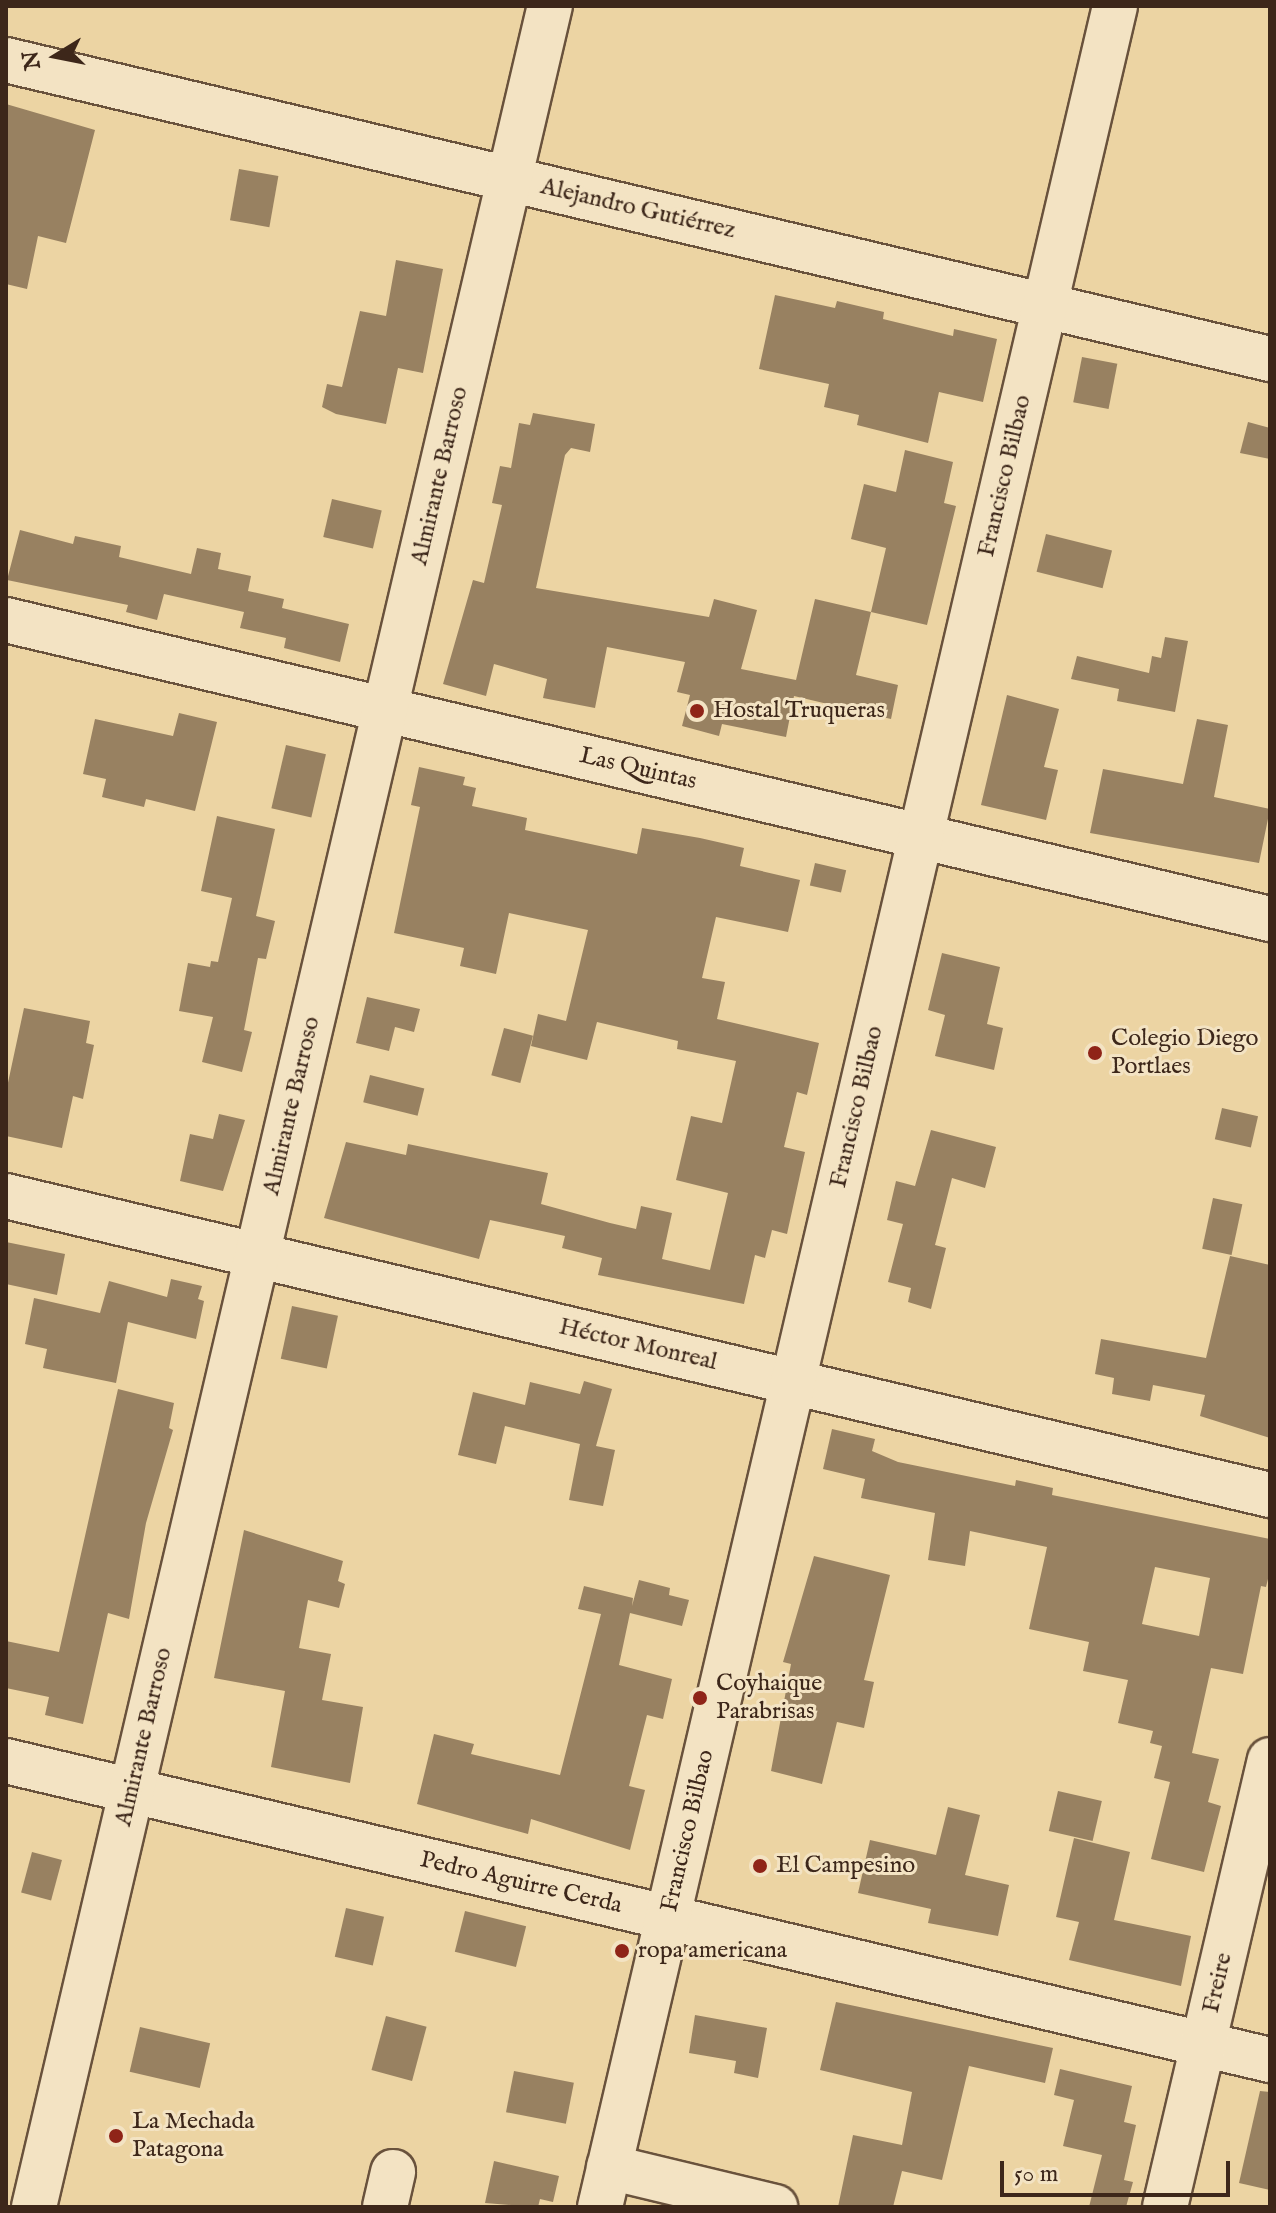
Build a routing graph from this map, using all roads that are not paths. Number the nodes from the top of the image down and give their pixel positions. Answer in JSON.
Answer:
{"nodes":[{"id":1,"x":550,"y":6,"type":"edge"},
{"id":2,"x":1115,"y":6,"type":"edge"},
{"id":3,"x":6,"y":60,"type":"edge"},
{"id":4,"x":509,"y":179,"type":"junction"},
{"id":5,"x":1044,"y":305,"type":"junction"},
{"id":6,"x":1270,"y":359,"type":"edge"},
{"id":7,"x":6,"y":620,"type":"edge"},
{"id":8,"x":385,"y":709,"type":"junction"},
{"id":9,"x":920,"y":836,"type":"junction"},
{"id":10,"x":1270,"y":919,"type":"edge"},
{"id":11,"x":6,"y":1196,"type":"edge"},
{"id":12,"x":257,"y":1255,"type":"junction"},
{"id":13,"x":793,"y":1382,"type":"junction"},
{"id":14,"x":1270,"y":1495,"type":"edge"},
{"id":15,"x":1270,"y":1760,"type":"edge"},
{"id":16,"x":6,"y":1761,"type":"edge"},
{"id":17,"x":132,"y":1791,"type":"junction"},
{"id":18,"x":668,"y":1917,"type":"junction"},
{"id":19,"x":1203,"y":2044,"type":"junction"},
{"id":20,"x":1270,"y":2060,"type":"edge"},
{"id":21,"x":604,"y":2187,"type":"edge"},
{"id":22,"x":34,"y":2207,"type":"edge"},
{"id":23,"x":775,"y":2207,"type":"edge"},
{"id":24,"x":1165,"y":2207,"type":"edge"}],
"edges":[{"from":1,"to":4,"type":"street","name":"Almirante Barroso"},
{"from":2,"to":5,"type":"street","name":"Francisco Bilbao"},
{"from":3,"to":4,"type":"street","name":"Alejandro Gutiérrez"},
{"from":4,"to":5,"type":"street","name":"Alejandro Gutiérrez"},
{"from":4,"to":8,"type":"street","name":"Almirante Barroso"},
{"from":5,"to":6,"type":"street","name":"Alejandro Gutiérrez"},
{"from":5,"to":9,"type":"street","name":"Francisco Bilbao"},
{"from":7,"to":8,"type":"street","name":"Las Quintas"},
{"from":8,"to":9,"type":"street","name":"Las Quintas"},
{"from":8,"to":12,"type":"street","name":"Almirante Barroso"},
{"from":9,"to":10,"type":"street","name":"Las Quintas"},
{"from":9,"to":13,"type":"street","name":"Francisco Bilbao"},
{"from":11,"to":12,"type":"street","name":"Héctor Monreal"},
{"from":12,"to":13,"type":"street","name":"Héctor Monreal"},
{"from":12,"to":17,"type":"street","name":"Almirante Barroso"},
{"from":13,"to":14,"type":"street","name":"Héctor Monreal"},
{"from":13,"to":18,"type":"street","name":"Francisco Bilbao"},
{"from":15,"to":19,"type":"street","name":"Freire"},
{"from":16,"to":17,"type":"street","name":"Pedro Aguirre Cerda"},
{"from":17,"to":18,"type":"street","name":"Pedro Aguirre Cerda"},
{"from":17,"to":22,"type":"street","name":"Almirante Barroso"},
{"from":18,"to":19,"type":"street","name":"Pedro Aguirre Cerda"},
{"from":18,"to":21,"type":"street","name":"Francisco Bilbao"},
{"from":19,"to":20,"type":"street","name":"Pedro Aguirre Cerda"},
{"from":19,"to":24,"type":"street","name":"Freire"},
{"from":21,"to":23,"type":"street"}]}
